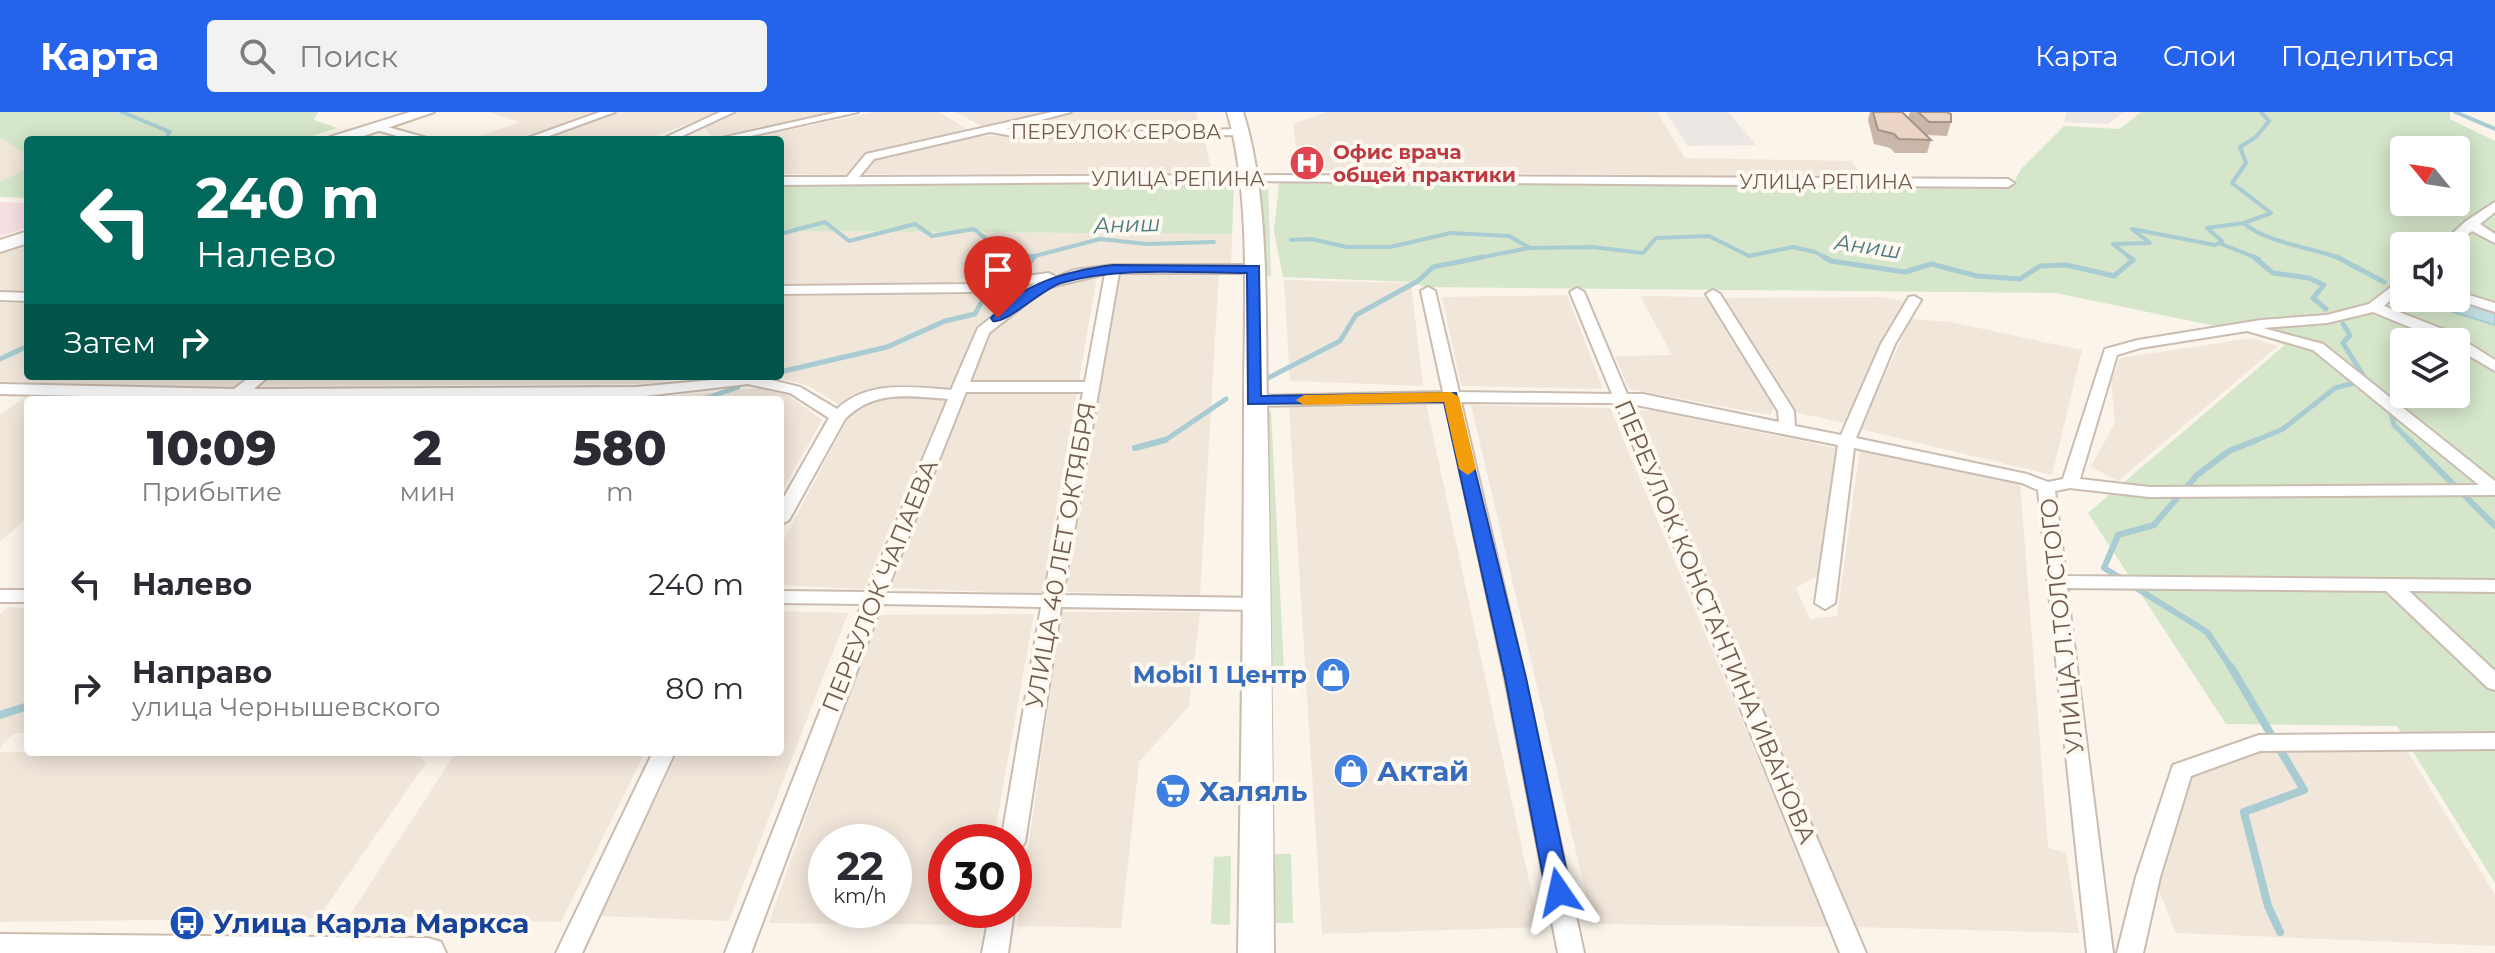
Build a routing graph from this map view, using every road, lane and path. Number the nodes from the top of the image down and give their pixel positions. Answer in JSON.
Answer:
{"nodes":[{"id":1,"x":426,"y":112,"type":"edge"},
{"id":2,"x":610,"y":112,"type":"edge"},
{"id":3,"x":729,"y":112,"type":"edge"},
{"id":4,"x":853,"y":112,"type":"edge"},
{"id":5,"x":1066,"y":112,"type":"edge"},
{"id":6,"x":1238,"y":122,"type":"edge"},
{"id":7,"x":377,"y":127,"type":"junction"},
{"id":8,"x":990,"y":129,"type":"junction"},
{"id":9,"x":349,"y":136,"type":"edge"},
{"id":10,"x":409,"y":136,"type":"edge"},
{"id":11,"x":539,"y":136,"type":"edge"},
{"id":12,"x":674,"y":136,"type":"edge"},
{"id":13,"x":736,"y":136,"type":"edge"},
{"id":14,"x":1248,"y":178,"type":"junction"},
{"id":15,"x":784,"y":181,"type":"edge"},
{"id":16,"x":850,"y":181,"type":"junction"},
{"id":17,"x":2008,"y":183,"type":"dead end"},
{"id":18,"x":2495,"y":206,"type":"edge"},
{"id":19,"x":2470,"y":224,"type":"junction"},
{"id":20,"x":2461,"y":232,"type":"edge"},
{"id":21,"x":24,"y":238,"type":"edge"},
{"id":22,"x":2495,"y":239,"type":"edge"},
{"id":23,"x":0,"y":246,"type":"edge"},
{"id":24,"x":1113,"y":269,"type":"junction"},
{"id":25,"x":1254,"y":269,"type":"junction"},
{"id":26,"x":1084,"y":273,"type":"junction"},
{"id":27,"x":784,"y":290,"type":"edge"},
{"id":28,"x":1428,"y":291,"type":"dead end"},
{"id":29,"x":1577,"y":292,"type":"dead end"},
{"id":30,"x":2390,"y":293,"type":"edge"},
{"id":31,"x":1713,"y":294,"type":"dead end"},
{"id":32,"x":0,"y":296,"type":"edge"},
{"id":33,"x":24,"y":297,"type":"edge"},
{"id":34,"x":1914,"y":300,"type":"dead end"},
{"id":35,"x":2470,"y":300,"type":"edge"},
{"id":36,"x":2374,"y":307,"type":"junction"},
{"id":37,"x":2495,"y":308,"type":"edge"},
{"id":38,"x":2244,"y":327,"type":"junction"},
{"id":39,"x":2495,"y":366,"type":"edge"},
{"id":40,"x":256,"y":380,"type":"edge"},
{"id":41,"x":739,"y":380,"type":"edge"},
{"id":42,"x":752,"y":380,"type":"edge"},
{"id":43,"x":1091,"y":387,"type":"junction"},
{"id":44,"x":0,"y":389,"type":"edge"},
{"id":45,"x":959,"y":391,"type":"junction"},
{"id":46,"x":238,"y":394,"type":"junction"},
{"id":47,"x":1451,"y":397,"type":"junction"},
{"id":48,"x":1622,"y":399,"type":"junction"},
{"id":49,"x":1254,"y":401,"type":"junction"},
{"id":50,"x":838,"y":417,"type":"junction"},
{"id":51,"x":1787,"y":428,"type":"junction"},
{"id":52,"x":1847,"y":440,"type":"junction"},
{"id":53,"x":2070,"y":483,"type":"junction"},
{"id":54,"x":2046,"y":487,"type":"junction"},
{"id":55,"x":2495,"y":490,"type":"edge"},
{"id":56,"x":784,"y":513,"type":"edge"},
{"id":57,"x":2055,"y":582,"type":"junction"},
{"id":58,"x":2391,"y":585,"type":"junction"},
{"id":59,"x":2495,"y":586,"type":"edge"},
{"id":60,"x":0,"y":596,"type":"edge"},
{"id":61,"x":24,"y":596,"type":"edge"},
{"id":62,"x":784,"y":597,"type":"edge"},
{"id":63,"x":874,"y":599,"type":"junction"},
{"id":64,"x":1052,"y":601,"type":"junction"},
{"id":65,"x":1825,"y":603,"type":"dead end"},
{"id":66,"x":1258,"y":604,"type":"junction"},
{"id":67,"x":2495,"y":683,"type":"edge"},
{"id":68,"x":2495,"y":741,"type":"edge"},
{"id":69,"x":662,"y":756,"type":"edge"},
{"id":70,"x":1016,"y":824,"type":"edge"},
{"id":71,"x":999,"y":928,"type":"edge"},
{"id":72,"x":0,"y":949,"type":"edge"},
{"id":73,"x":428,"y":953,"type":"edge"},
{"id":74,"x":569,"y":953,"type":"edge"},
{"id":75,"x":738,"y":953,"type":"edge"},
{"id":76,"x":995,"y":953,"type":"edge"},
{"id":77,"x":1256,"y":953,"type":"edge"},
{"id":78,"x":1571,"y":953,"type":"edge"},
{"id":79,"x":1853,"y":953,"type":"edge"},
{"id":80,"x":2100,"y":953,"type":"edge"},
{"id":81,"x":2130,"y":953,"type":"edge"}],
"edges":[{"from":1,"to":7,"type":"street"},
{"from":2,"to":11,"type":"street"},
{"from":3,"to":12,"type":"street"},
{"from":4,"to":13,"type":"street"},
{"from":5,"to":8,"type":"street"},
{"from":6,"to":8,"type":"street","name":"ПЕРЕУЛОК СЕРОВА"},
{"from":6,"to":14,"type":"street"},
{"from":7,"to":9,"type":"street"},
{"from":7,"to":10,"type":"street"},
{"from":8,"to":16,"type":"street"},
{"from":14,"to":16,"type":"street","name":"УЛИЦА РЕПИНА"},
{"from":14,"to":17,"type":"street","name":"УЛИЦА РЕПИНА"},
{"from":14,"to":25,"type":"street"},
{"from":15,"to":16,"type":"street","name":"УЛИЦА РЕПИНА"},
{"from":18,"to":19,"type":"street"},
{"from":19,"to":20,"type":"street"},
{"from":19,"to":22,"type":"street"},
{"from":21,"to":23,"type":"street"},
{"from":24,"to":25,"type":"street"},
{"from":24,"to":26,"type":"street"},
{"from":24,"to":43,"type":"street","name":"УЛИЦА 40 ЛЕТ ОКТЯБРЯ"},
{"from":25,"to":49,"type":"street"},
{"from":26,"to":27,"type":"street"},
{"from":26,"to":45,"type":"street","name":"ПЕРЕУЛОК ЧАПАЕВА"},
{"from":28,"to":47,"type":"street"},
{"from":29,"to":48,"type":"street","name":"ПЕРЕУЛОК КОНСТАНТИНА ИВАНОВА"},
{"from":30,"to":36,"type":"street"},
{"from":31,"to":51,"type":"street"},
{"from":32,"to":33,"type":"street"},
{"from":34,"to":52,"type":"street"},
{"from":35,"to":37,"type":"street"},
{"from":36,"to":38,"type":"street"},
{"from":36,"to":39,"type":"street"},
{"from":38,"to":53,"type":"street","name":"УЛИЦА Л.ТОЛСТОГО"},
{"from":38,"to":55,"type":"street"},
{"from":40,"to":46,"type":"street"},
{"from":41,"to":46,"type":"street"},
{"from":42,"to":50,"type":"street"},
{"from":43,"to":45,"type":"street"},
{"from":43,"to":64,"type":"street","name":"УЛИЦА 40 ЛЕТ ОКТЯБРЯ"},
{"from":44,"to":46,"type":"street"},
{"from":45,"to":50,"type":"street"},
{"from":45,"to":63,"type":"street","name":"ПЕРЕУЛОК ЧАПАЕВА"},
{"from":47,"to":48,"type":"street"},
{"from":47,"to":49,"type":"street"},
{"from":47,"to":78,"type":"street"},
{"from":48,"to":51,"type":"street"},
{"from":48,"to":79,"type":"street","name":"ПЕРЕУЛОК КОНСТАНТИНА ИВАНОВА"},
{"from":49,"to":66,"type":"street"},
{"from":50,"to":56,"type":"street"},
{"from":51,"to":52,"type":"street"},
{"from":52,"to":54,"type":"street"},
{"from":52,"to":65,"type":"street"},
{"from":53,"to":54,"type":"street","name":"УЛИЦА Л.ТОЛСТОГО"},
{"from":53,"to":55,"type":"street"},
{"from":54,"to":57,"type":"street","name":"УЛИЦА Л.ТОЛСТОГО"},
{"from":57,"to":58,"type":"street"},
{"from":57,"to":80,"type":"street","name":"УЛИЦА Л.ТОЛСТОГО"},
{"from":58,"to":59,"type":"street"},
{"from":58,"to":67,"type":"street"},
{"from":60,"to":61,"type":"street"},
{"from":62,"to":63,"type":"street"},
{"from":63,"to":64,"type":"street"},
{"from":63,"to":75,"type":"street","name":"ПЕРЕУЛОК ЧАПАЕВА"},
{"from":64,"to":66,"type":"street"},
{"from":64,"to":70,"type":"street","name":"УЛИЦА 40 ЛЕТ ОКТЯБРЯ"},
{"from":66,"to":77,"type":"street"},
{"from":68,"to":81,"type":"street"},
{"from":69,"to":74,"type":"street"},
{"from":71,"to":76,"type":"street"},
{"from":72,"to":73,"type":"street"}]}
